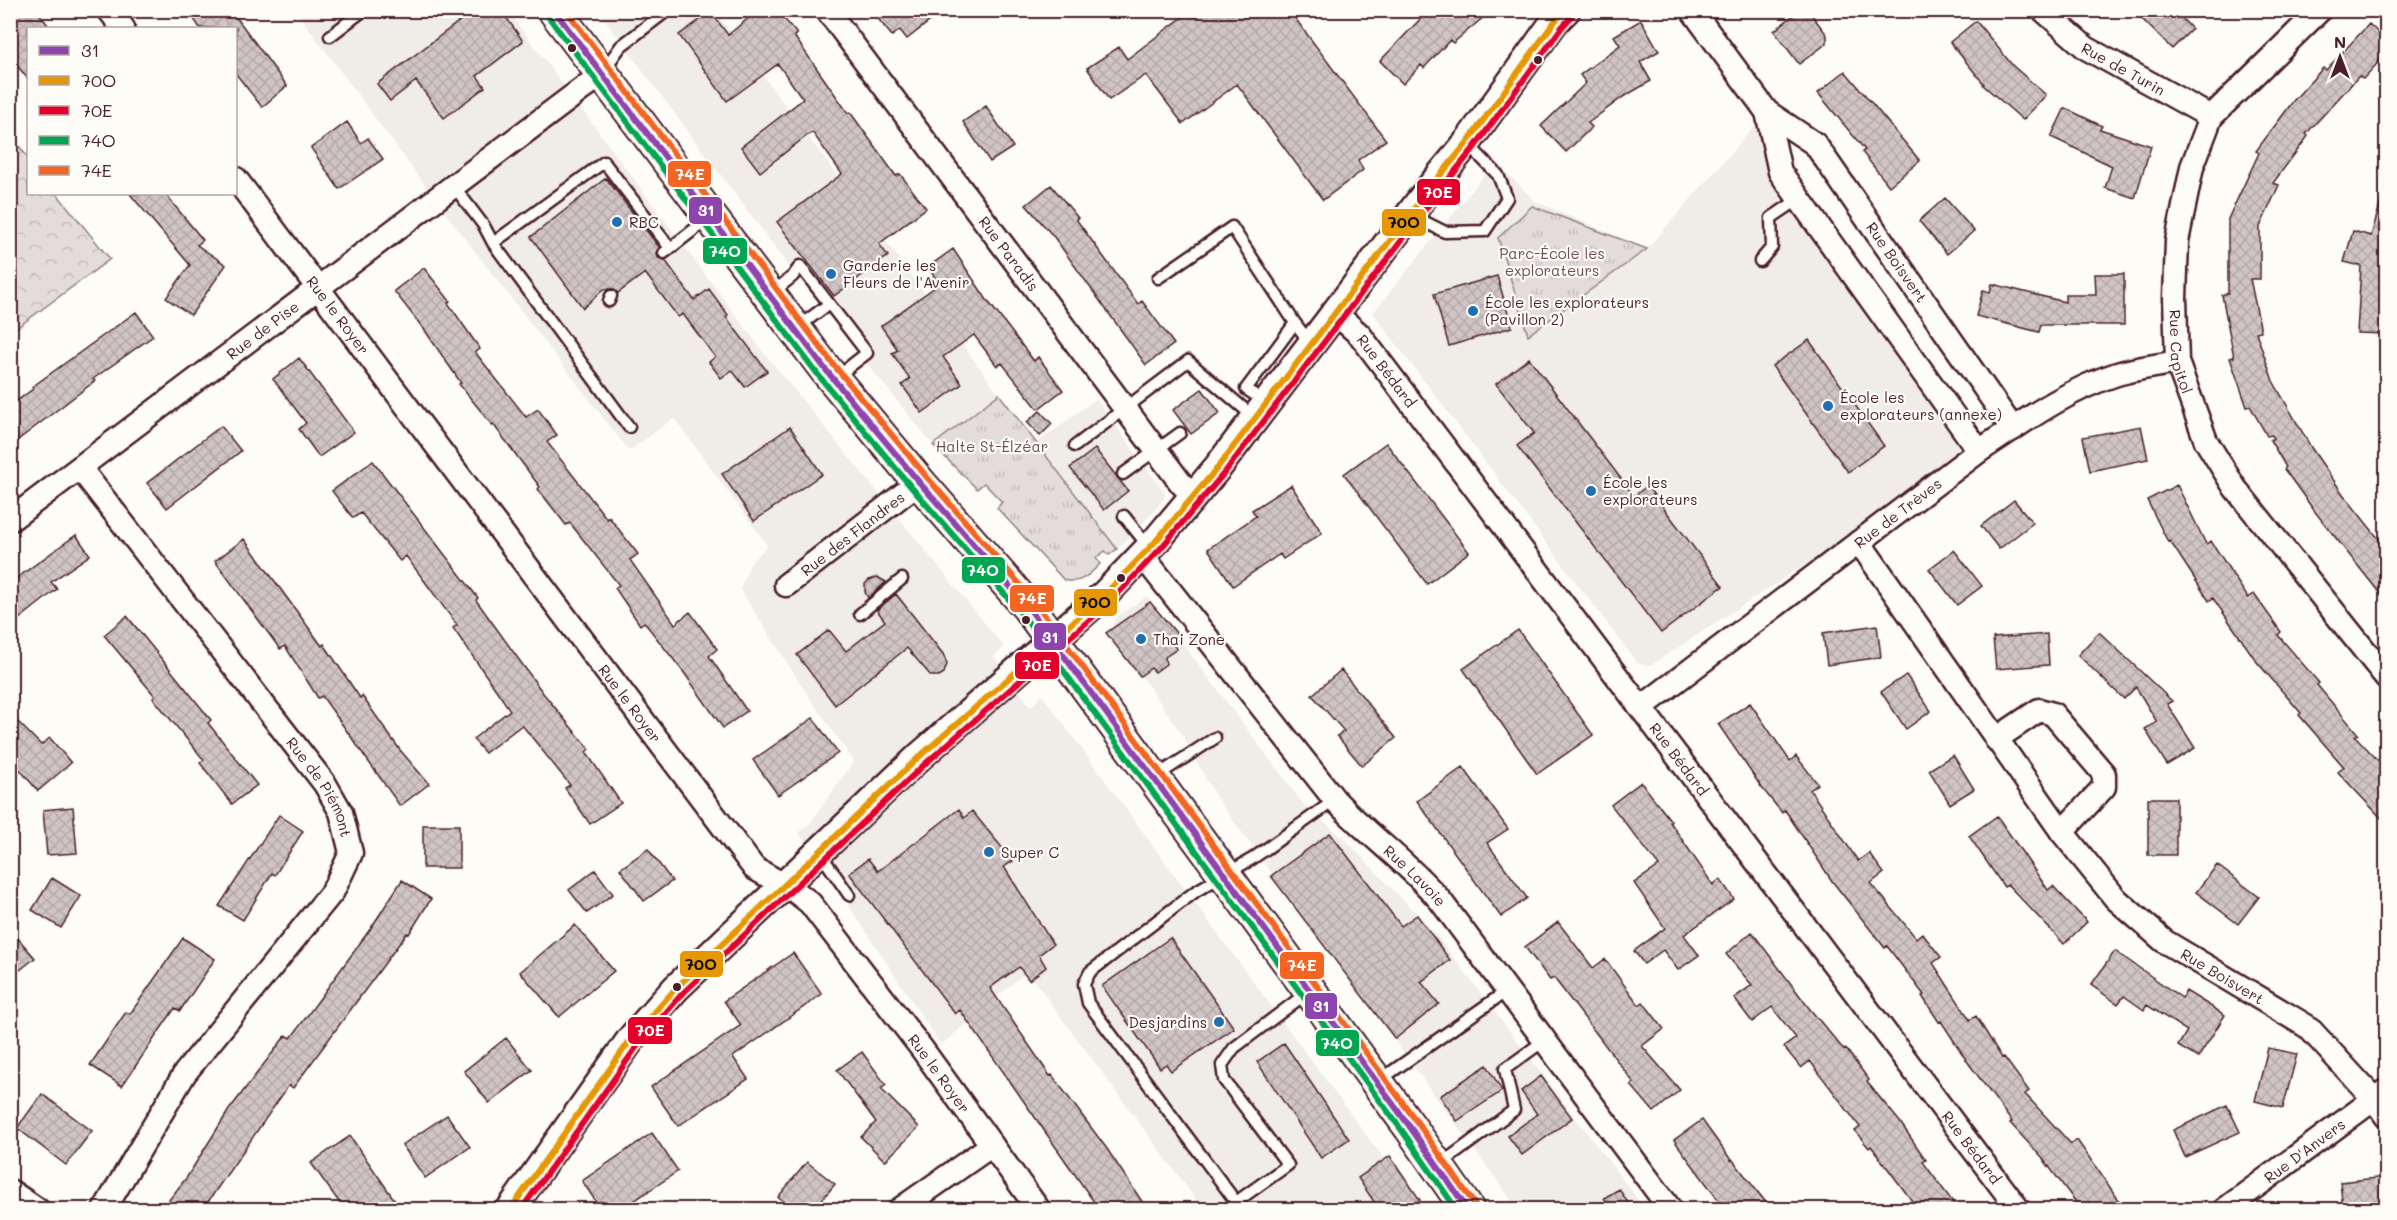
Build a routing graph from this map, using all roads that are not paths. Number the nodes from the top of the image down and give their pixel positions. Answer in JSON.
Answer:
{"nodes":[{"id":1,"x":109,"y":10,"type":"edge"},
{"id":2,"x":364,"y":10,"type":"edge"},
{"id":3,"x":554,"y":10,"type":"edge"},
{"id":4,"x":668,"y":10,"type":"edge"},
{"id":5,"x":827,"y":10,"type":"edge"},
{"id":6,"x":1692,"y":10,"type":"edge"},
{"id":7,"x":2043,"y":10,"type":"edge"},
{"id":8,"x":2320,"y":10,"type":"edge"},
{"id":9,"x":1556,"y":14,"type":"edge"},
{"id":10,"x":122,"y":27,"type":"edge"},
{"id":11,"x":330,"y":36,"type":"dead end"},
{"id":12,"x":602,"y":74,"type":"junction"},
{"id":13,"x":1767,"y":112,"type":"junction"},
{"id":14,"x":2211,"y":117,"type":"junction"},
{"id":15,"x":1467,"y":143,"type":"junction"},
{"id":16,"x":237,"y":180,"type":"edge"},
{"id":17,"x":453,"y":184,"type":"junction"},
{"id":18,"x":1799,"y":199,"type":"junction"},
{"id":19,"x":1410,"y":215,"type":"junction"},
{"id":20,"x":710,"y":218,"type":"junction"},
{"id":21,"x":493,"y":243,"type":"junction"},
{"id":22,"x":1760,"y":261,"type":"dead end"},
{"id":23,"x":1158,"y":278,"type":"dead end"},
{"id":24,"x":317,"y":288,"type":"junction"},
{"id":25,"x":769,"y":296,"type":"junction"},
{"id":26,"x":829,"y":304,"type":"junction"},
{"id":27,"x":1335,"y":313,"type":"junction"},
{"id":28,"x":795,"y":330,"type":"junction"},
{"id":29,"x":1304,"y":334,"type":"junction"},
{"id":30,"x":2177,"y":362,"type":"junction"},
{"id":31,"x":833,"y":379,"type":"junction"},
{"id":32,"x":1251,"y":403,"type":"junction"},
{"id":33,"x":1126,"y":409,"type":"junction"},
{"id":34,"x":630,"y":428,"type":"dead end"},
{"id":35,"x":2013,"y":429,"type":"junction"},
{"id":36,"x":1180,"y":433,"type":"dead end"},
{"id":37,"x":1075,"y":446,"type":"dead end"},
{"id":38,"x":1156,"y":450,"type":"junction"},
{"id":39,"x":1979,"y":451,"type":"junction"},
{"id":40,"x":80,"y":468,"type":"junction"},
{"id":41,"x":1123,"y":474,"type":"dead end"},
{"id":42,"x":919,"y":482,"type":"junction"},
{"id":43,"x":1194,"y":496,"type":"junction"},
{"id":44,"x":1124,"y":516,"type":"dead end"},
{"id":45,"x":10,"y":520,"type":"edge"},
{"id":46,"x":1859,"y":542,"type":"junction"},
{"id":47,"x":1146,"y":552,"type":"junction"},
{"id":48,"x":902,"y":579,"type":"dead end"},
{"id":49,"x":786,"y":585,"type":"dead end"},
{"id":50,"x":860,"y":614,"type":"dead end"},
{"id":51,"x":1052,"y":639,"type":"junction"},
{"id":52,"x":2386,"y":677,"type":"edge"},
{"id":53,"x":1642,"y":707,"type":"junction"},
{"id":54,"x":1215,"y":738,"type":"dead end"},
{"id":55,"x":1996,"y":739,"type":"junction"},
{"id":56,"x":1155,"y":778,"type":"junction"},
{"id":57,"x":1335,"y":800,"type":"junction"},
{"id":58,"x":2061,"y":832,"type":"junction"},
{"id":59,"x":820,"y":852,"type":"junction"},
{"id":60,"x":1225,"y":875,"type":"junction"},
{"id":61,"x":785,"y":886,"type":"junction"},
{"id":62,"x":849,"y":895,"type":"dead end"},
{"id":63,"x":1508,"y":990,"type":"junction"},
{"id":64,"x":1311,"y":991,"type":"junction"},
{"id":65,"x":1545,"y":1040,"type":"junction"},
{"id":66,"x":1377,"y":1082,"type":"junction"},
{"id":67,"x":2382,"y":1102,"type":"edge"},
{"id":68,"x":992,"y":1145,"type":"junction"},
{"id":69,"x":1438,"y":1166,"type":"junction"},
{"id":70,"x":10,"y":1191,"type":"edge"},
{"id":71,"x":38,"y":1209,"type":"edge"},
{"id":72,"x":104,"y":1209,"type":"edge"},
{"id":73,"x":510,"y":1209,"type":"edge"},
{"id":74,"x":899,"y":1209,"type":"edge"},
{"id":75,"x":1039,"y":1209,"type":"edge"},
{"id":76,"x":1468,"y":1209,"type":"edge"},
{"id":77,"x":1671,"y":1209,"type":"edge"},
{"id":78,"x":2019,"y":1209,"type":"edge"},
{"id":79,"x":2224,"y":1209,"type":"edge"}],
"edges":[{"from":1,"to":10,"type":"street"},
{"from":2,"to":11,"type":"lane"},
{"from":3,"to":12,"type":"main road"},
{"from":4,"to":12,"type":"lane"},
{"from":5,"to":33,"type":"street","name":"Rue Paradis"},
{"from":6,"to":13,"type":"street","name":"Rue Boisvert"},
{"from":7,"to":14,"type":"street","name":"Rue de Turin"},
{"from":8,"to":14,"type":"street","name":"Rue Capitol"},
{"from":9,"to":15,"type":"street"},
{"from":12,"to":17,"type":"street","name":"Rue de Pise"},
{"from":12,"to":20,"type":"main road"},
{"from":13,"to":18,"type":"street","name":"Rue Boisvert"},
{"from":13,"to":35,"type":"street","name":"Rue Boisvert"},
{"from":14,"to":30,"type":"street","name":"Rue Capitol"},
{"from":15,"to":19,"type":"street"},
{"from":15,"to":19,"type":"lane"},
{"from":16,"to":24,"type":"street","name":"Rue le Royer"},
{"from":17,"to":21,"type":"lane"},
{"from":17,"to":24,"type":"street","name":"Rue de Pise"},
{"from":18,"to":22,"type":"lane"},
{"from":18,"to":39,"type":"street","name":"Rue Boisvert"},
{"from":19,"to":27,"type":"street"},
{"from":20,"to":21,"type":"lane"},
{"from":20,"to":25,"type":"main road"},
{"from":21,"to":34,"type":"lane"},
{"from":23,"to":29,"type":"lane"},
{"from":24,"to":40,"type":"street","name":"Rue de Pise"},
{"from":24,"to":61,"type":"street","name":"Rue le Royer"},
{"from":25,"to":26,"type":"lane"},
{"from":25,"to":28,"type":"main road"},
{"from":26,"to":28,"type":"lane"},
{"from":26,"to":31,"type":"lane"},
{"from":27,"to":29,"type":"street"},
{"from":27,"to":53,"type":"street","name":"Rue Bédard"},
{"from":28,"to":31,"type":"main road"},
{"from":29,"to":32,"type":"street"},
{"from":30,"to":35,"type":"street","name":"Rue de Trèves"},
{"from":30,"to":52,"type":"street","name":"Rue Capitol"},
{"from":31,"to":42,"type":"main road"},
{"from":32,"to":33,"type":"lane"},
{"from":32,"to":43,"type":"street"},
{"from":33,"to":37,"type":"lane"},
{"from":33,"to":38,"type":"street","name":"Rue Paradis"},
{"from":35,"to":39,"type":"street","name":"Rue de Trèves"},
{"from":36,"to":38,"type":"lane"},
{"from":38,"to":41,"type":"lane"},
{"from":38,"to":43,"type":"street","name":"Rue Paradis"},
{"from":39,"to":46,"type":"street","name":"Rue de Trèves"},
{"from":40,"to":45,"type":"street","name":"Rue de Pise"},
{"from":40,"to":72,"type":"street","name":"Rue de Piémont"},
{"from":42,"to":49,"type":"street","name":"Rue des Flandres"},
{"from":42,"to":51,"type":"main road"},
{"from":43,"to":47,"type":"street"},
{"from":44,"to":47,"type":"lane"},
{"from":46,"to":53,"type":"street","name":"Rue de Trèves"},
{"from":46,"to":55,"type":"street","name":"Rue Boisvert"},
{"from":47,"to":51,"type":"street"},
{"from":47,"to":57,"type":"street","name":"Rue Lavoie"},
{"from":48,"to":50,"type":"lane"},
{"from":51,"to":56,"type":"main road"},
{"from":51,"to":59,"type":"street"},
{"from":53,"to":78,"type":"street","name":"Rue Bédard"},
{"from":54,"to":56,"type":"lane"},
{"from":55,"to":58,"type":"street","name":"Rue Boisvert"},
{"from":55,"to":58,"type":"street"},
{"from":56,"to":60,"type":"main road"},
{"from":57,"to":60,"type":"lane"},
{"from":57,"to":63,"type":"street","name":"Rue Lavoie"},
{"from":58,"to":67,"type":"street","name":"Rue Boisvert"},
{"from":59,"to":61,"type":"street"},
{"from":59,"to":62,"type":"lane"},
{"from":60,"to":64,"type":"main road"},
{"from":60,"to":64,"type":"lane"},
{"from":61,"to":68,"type":"street","name":"Rue le Royer"},
{"from":61,"to":73,"type":"street"},
{"from":63,"to":65,"type":"street","name":"Rue Lavoie"},
{"from":63,"to":66,"type":"lane"},
{"from":64,"to":66,"type":"main road"},
{"from":65,"to":69,"type":"lane"},
{"from":65,"to":77,"type":"street","name":"Rue Lavoie"},
{"from":66,"to":69,"type":"main road"},
{"from":67,"to":79,"type":"street","name":"Rue D'Anvers"},
{"from":68,"to":74,"type":"street"},
{"from":68,"to":75,"type":"street","name":"Rue le Royer"},
{"from":69,"to":76,"type":"main road"},
{"from":70,"to":71,"type":"street"}]}
